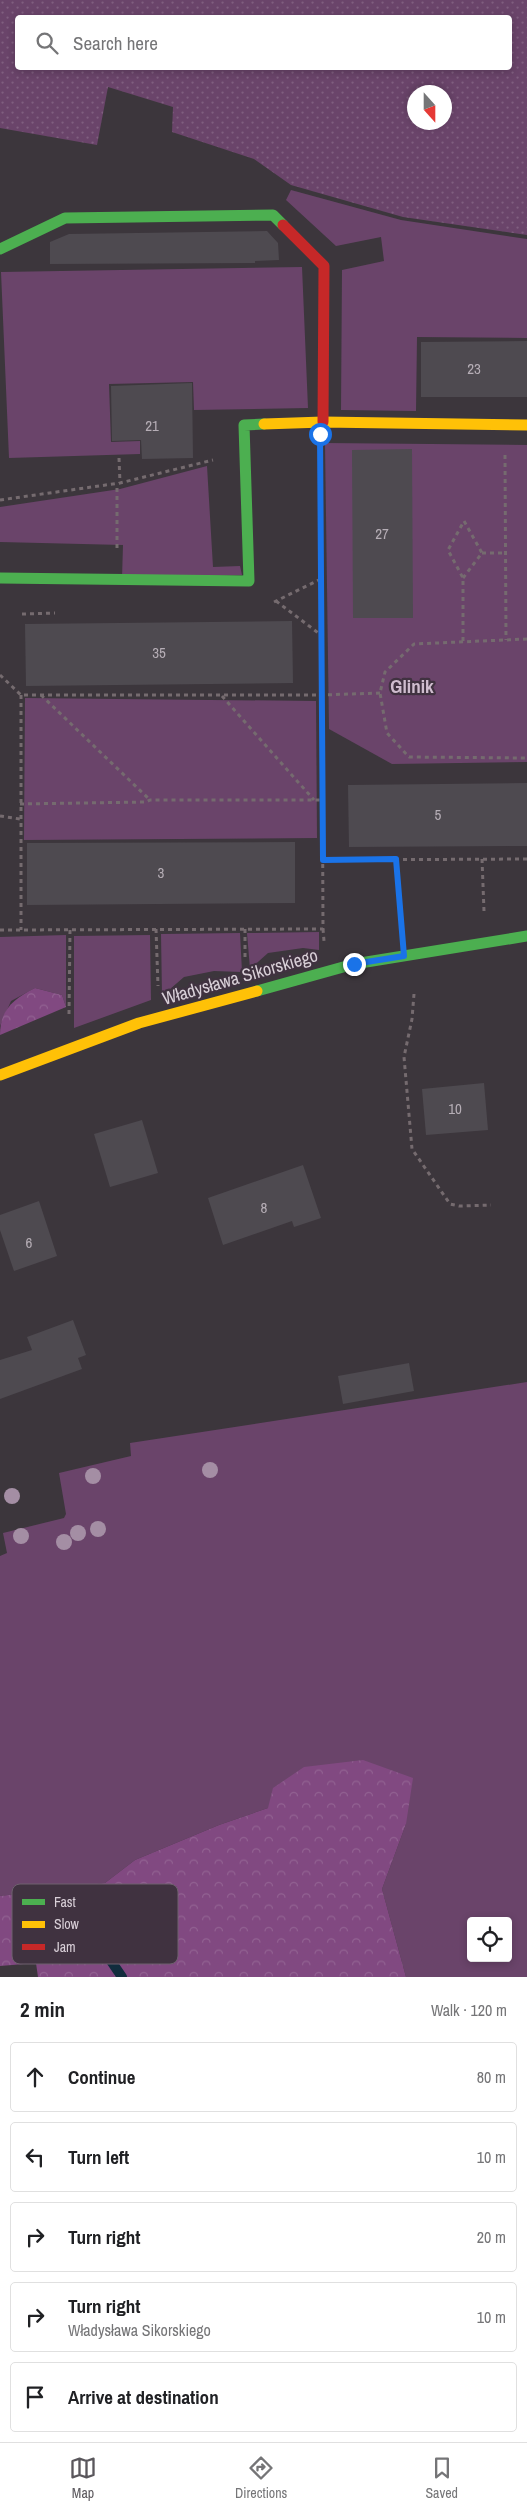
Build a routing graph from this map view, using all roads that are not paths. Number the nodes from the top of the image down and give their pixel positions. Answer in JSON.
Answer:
{"nodes":[{"id":1,"x":0,"y":250,"type":"edge"},
{"id":2,"x":323,"y":422,"type":"junction"},
{"id":3,"x":527,"y":425,"type":"edge"},
{"id":4,"x":0,"y":578,"type":"edge"},
{"id":5,"x":527,"y":936,"type":"edge"},
{"id":6,"x":0,"y":1074,"type":"edge"}],
"edges":[{"from":1,"to":2,"type":"street"},
{"from":2,"to":3,"type":"street"},
{"from":2,"to":4,"type":"street"},
{"from":5,"to":6,"type":"street","name":"Władysława Sikorskiego"}]}
